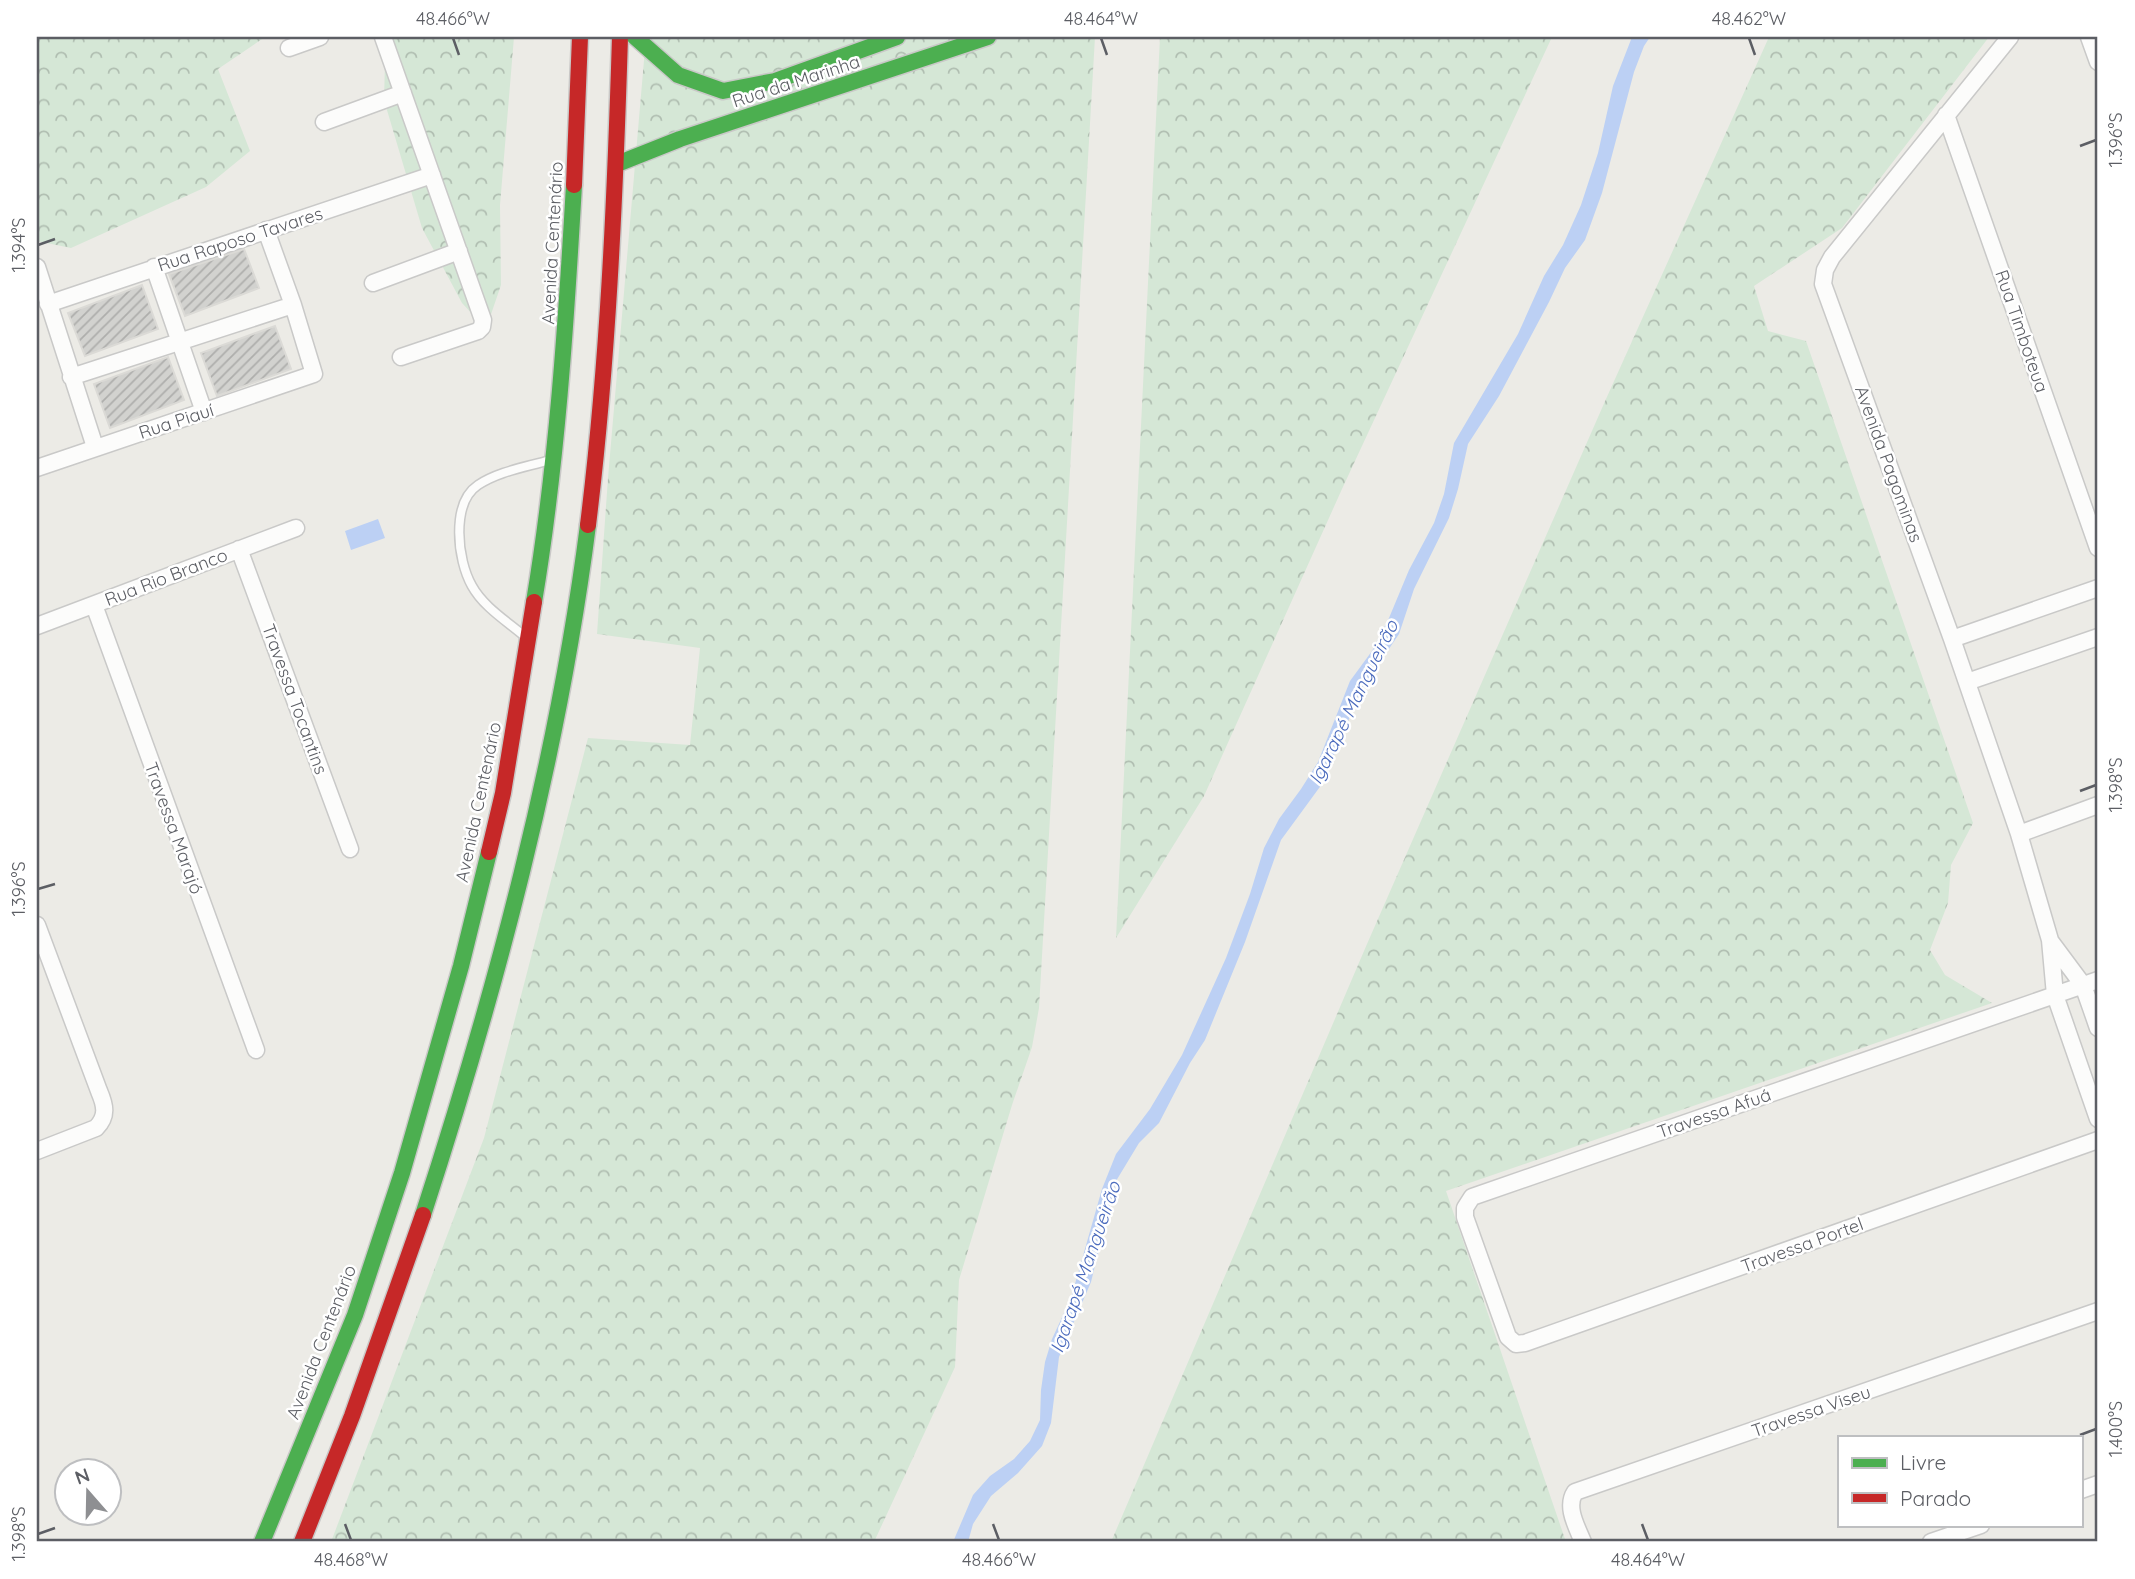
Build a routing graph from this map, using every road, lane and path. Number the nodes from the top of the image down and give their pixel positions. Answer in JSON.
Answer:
{"nodes":[{"id":1,"x":320,"y":37,"type":"edge"},
{"id":2,"x":383,"y":37,"type":"edge"},
{"id":3,"x":580,"y":37,"type":"edge"},
{"id":4,"x":620,"y":37,"type":"edge"},
{"id":5,"x":635,"y":37,"type":"edge"},
{"id":6,"x":897,"y":37,"type":"edge"},
{"id":7,"x":988,"y":37,"type":"edge"},
{"id":8,"x":2010,"y":37,"type":"edge"},
{"id":9,"x":2090,"y":37,"type":"edge"},
{"id":10,"x":289,"y":48,"type":"dead end"},
{"id":11,"x":2098,"y":62,"type":"edge"},
{"id":12,"x":403,"y":93,"type":"junction"},
{"id":13,"x":1946,"y":115,"type":"junction"},
{"id":14,"x":324,"y":122,"type":"dead end"},
{"id":15,"x":617,"y":164,"type":"junction"},
{"id":16,"x":432,"y":175,"type":"junction"},
{"id":17,"x":266,"y":230,"type":"junction"},
{"id":18,"x":459,"y":251,"type":"junction"},
{"id":19,"x":37,"y":267,"type":"edge"},
{"id":20,"x":154,"y":267,"type":"junction"},
{"id":21,"x":373,"y":283,"type":"dead end"},
{"id":22,"x":43,"y":299,"type":"edge"},
{"id":23,"x":293,"y":305,"type":"junction"},
{"id":24,"x":179,"y":342,"type":"junction"},
{"id":25,"x":401,"y":357,"type":"dead end"},
{"id":26,"x":71,"y":377,"type":"junction"},
{"id":27,"x":204,"y":412,"type":"junction"},
{"id":28,"x":95,"y":447,"type":"junction"},
{"id":29,"x":553,"y":459,"type":"junction"},
{"id":30,"x":37,"y":468,"type":"edge"},
{"id":31,"x":296,"y":528,"type":"dead end"},
{"id":32,"x":2098,"y":545,"type":"edge"},
{"id":33,"x":239,"y":549,"type":"junction"},
{"id":34,"x":2098,"y":588,"type":"edge"},
{"id":35,"x":94,"y":605,"type":"junction"},
{"id":36,"x":37,"y":626,"type":"edge"},
{"id":37,"x":2098,"y":637,"type":"edge"},
{"id":38,"x":1952,"y":639,"type":"junction"},
{"id":39,"x":528,"y":640,"type":"junction"},
{"id":40,"x":1967,"y":682,"type":"junction"},
{"id":41,"x":2098,"y":805,"type":"edge"},
{"id":42,"x":2019,"y":834,"type":"junction"},
{"id":43,"x":350,"y":849,"type":"dead end"},
{"id":44,"x":37,"y":925,"type":"edge"},
{"id":45,"x":2050,"y":940,"type":"junction"},
{"id":46,"x":2091,"y":982,"type":"edge"},
{"id":47,"x":2055,"y":995,"type":"junction"},
{"id":48,"x":2098,"y":1028,"type":"edge"},
{"id":49,"x":256,"y":1050,"type":"dead end"},
{"id":50,"x":2098,"y":1119,"type":"edge"},
{"id":51,"x":2098,"y":1140,"type":"edge"},
{"id":52,"x":37,"y":1151,"type":"edge"},
{"id":53,"x":2098,"y":1311,"type":"edge"},
{"id":54,"x":1508,"y":1337,"type":"joint"},
{"id":55,"x":1978,"y":1526,"type":"edge"},
{"id":56,"x":262,"y":1542,"type":"edge"},
{"id":57,"x":302,"y":1542,"type":"edge"},
{"id":58,"x":1583,"y":1542,"type":"edge"},
{"id":59,"x":1931,"y":1542,"type":"edge"}],
"edges":[{"from":1,"to":10,"type":"street"},
{"from":2,"to":12,"type":"street"},
{"from":3,"to":29,"type":"main road","name":"Avenida Centenário"},
{"from":4,"to":15,"type":"main road"},
{"from":5,"to":6,"type":"main road","name":"Rua da Marinha"},
{"from":7,"to":15,"type":"main road","name":"Rua da Marinha"},
{"from":8,"to":13,"type":"street","name":"Avenida Pagominas"},
{"from":9,"to":11,"type":"street"},
{"from":12,"to":14,"type":"street"},
{"from":12,"to":16,"type":"street"},
{"from":13,"to":32,"type":"street","name":"Rua Timboteua"},
{"from":13,"to":38,"type":"street","name":"Avenida Pagominas"},
{"from":15,"to":57,"type":"main road"},
{"from":16,"to":17,"type":"street","name":"Rua Raposo Tavares"},
{"from":16,"to":18,"type":"street"},
{"from":17,"to":20,"type":"street","name":"Rua Raposo Tavares"},
{"from":17,"to":23,"type":"street"},
{"from":18,"to":21,"type":"street"},
{"from":18,"to":25,"type":"street"},
{"from":19,"to":22,"type":"street"},
{"from":20,"to":22,"type":"street","name":"Rua Raposo Tavares"},
{"from":20,"to":24,"type":"street"},
{"from":22,"to":26,"type":"street"},
{"from":23,"to":24,"type":"street"},
{"from":23,"to":27,"type":"street","name":"Rua Piauí"},
{"from":24,"to":26,"type":"street"},
{"from":24,"to":27,"type":"street"},
{"from":26,"to":28,"type":"street"},
{"from":27,"to":28,"type":"street","name":"Rua Piauí"},
{"from":28,"to":30,"type":"street","name":"Rua Piauí"},
{"from":29,"to":39,"type":"main road","name":"Avenida Centenário"},
{"from":29,"to":39,"type":"lane"},
{"from":31,"to":33,"type":"street","name":"Rua Rio Branco"},
{"from":33,"to":35,"type":"street","name":"Rua Rio Branco"},
{"from":33,"to":43,"type":"street","name":"Travessa Tocantins"},
{"from":34,"to":38,"type":"street"},
{"from":35,"to":36,"type":"street","name":"Rua Rio Branco"},
{"from":35,"to":49,"type":"street","name":"Travessa Marajó"},
{"from":37,"to":40,"type":"street"},
{"from":38,"to":40,"type":"street","name":"Avenida Pagominas"},
{"from":39,"to":56,"type":"main road","name":"Avenida Centenário"},
{"from":40,"to":42,"type":"street","name":"Avenida Pagominas"},
{"from":41,"to":42,"type":"street"},
{"from":42,"to":45,"type":"street","name":"Avenida Pagominas"},
{"from":44,"to":52,"type":"street"},
{"from":45,"to":46,"type":"street","name":"Avenida Pagominas"},
{"from":45,"to":47,"type":"street","name":"Avenida Pagominas"},
{"from":46,"to":47,"type":"street","name":"Travessa Afuá"},
{"from":46,"to":48,"type":"street","name":"Avenida Pagominas"},
{"from":47,"to":50,"type":"street","name":"Avenida Pagominas"},
{"from":47,"to":54,"type":"street","name":"Travessa Afuá"},
{"from":51,"to":54,"type":"street","name":"Travessa Portel"},
{"from":53,"to":58,"type":"street","name":"Travessa Viseu"},
{"from":55,"to":59,"type":"street"}]}
